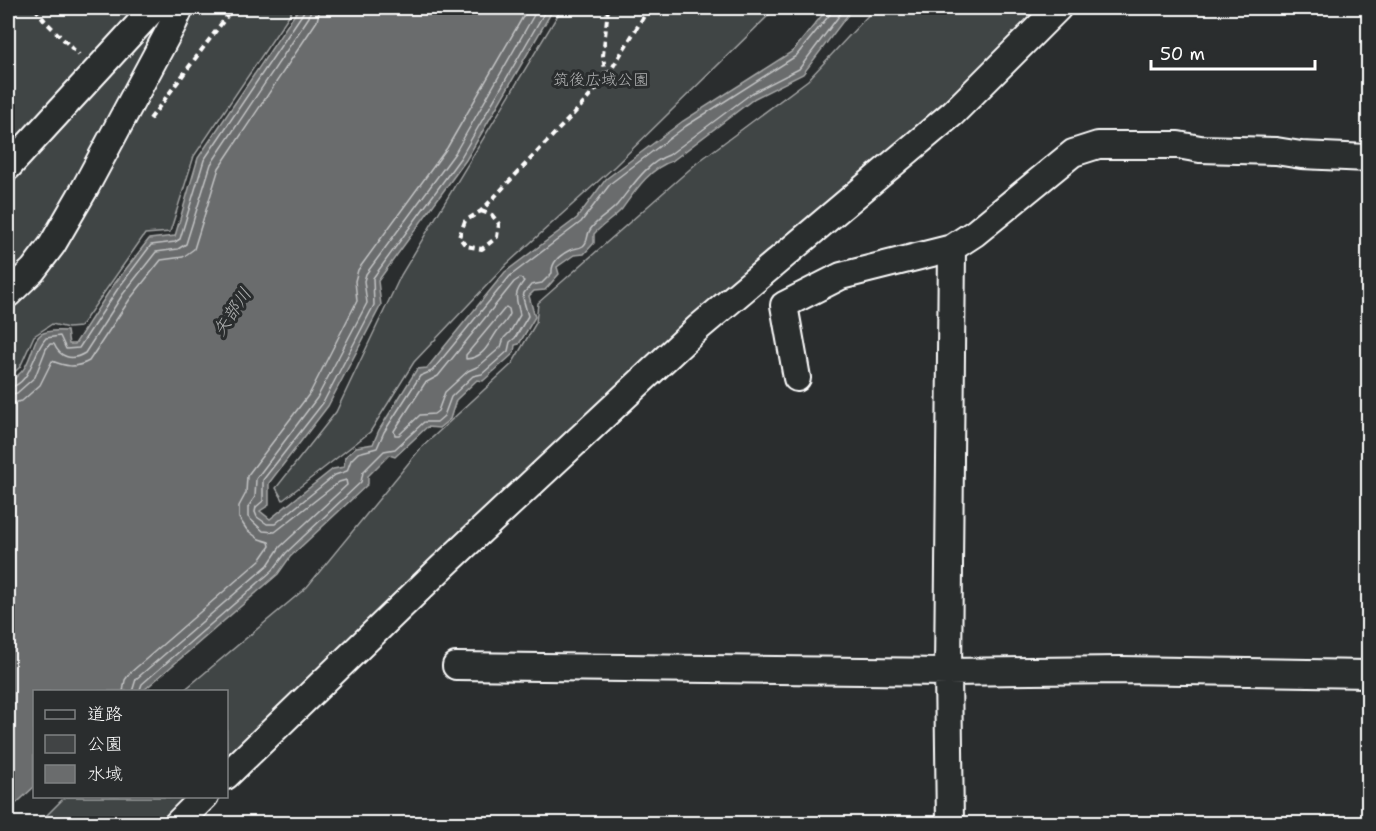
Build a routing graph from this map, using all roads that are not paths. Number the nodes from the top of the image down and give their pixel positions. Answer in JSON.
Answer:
{"nodes":[{"id":1,"x":154,"y":8,"type":"edge"},
{"id":2,"x":180,"y":8,"type":"edge"},
{"id":3,"x":1058,"y":8,"type":"edge"},
{"id":4,"x":1368,"y":158,"type":"edge"},
{"id":5,"x":8,"y":167,"type":"edge"},
{"id":6,"x":952,"y":248,"type":"junction"},
{"id":7,"x":8,"y":294,"type":"edge"},
{"id":8,"x":797,"y":378,"type":"dead end"},
{"id":9,"x":456,"y":666,"type":"dead end"},
{"id":10,"x":948,"y":672,"type":"junction"},
{"id":11,"x":1368,"y":674,"type":"edge"},
{"id":12,"x":228,"y":774,"type":"edge"},
{"id":13,"x":203,"y":798,"type":"edge"},
{"id":14,"x":177,"y":824,"type":"edge"},
{"id":15,"x":950,"y":824,"type":"edge"}],
"edges":[{"from":1,"to":5,"type":"street"},
{"from":2,"to":7,"type":"street"},
{"from":3,"to":12,"type":"street"},
{"from":4,"to":6,"type":"street"},
{"from":6,"to":8,"type":"street"},
{"from":6,"to":10,"type":"street"},
{"from":9,"to":10,"type":"street"},
{"from":10,"to":11,"type":"street"},
{"from":10,"to":15,"type":"street"},
{"from":13,"to":14,"type":"street"}]}
